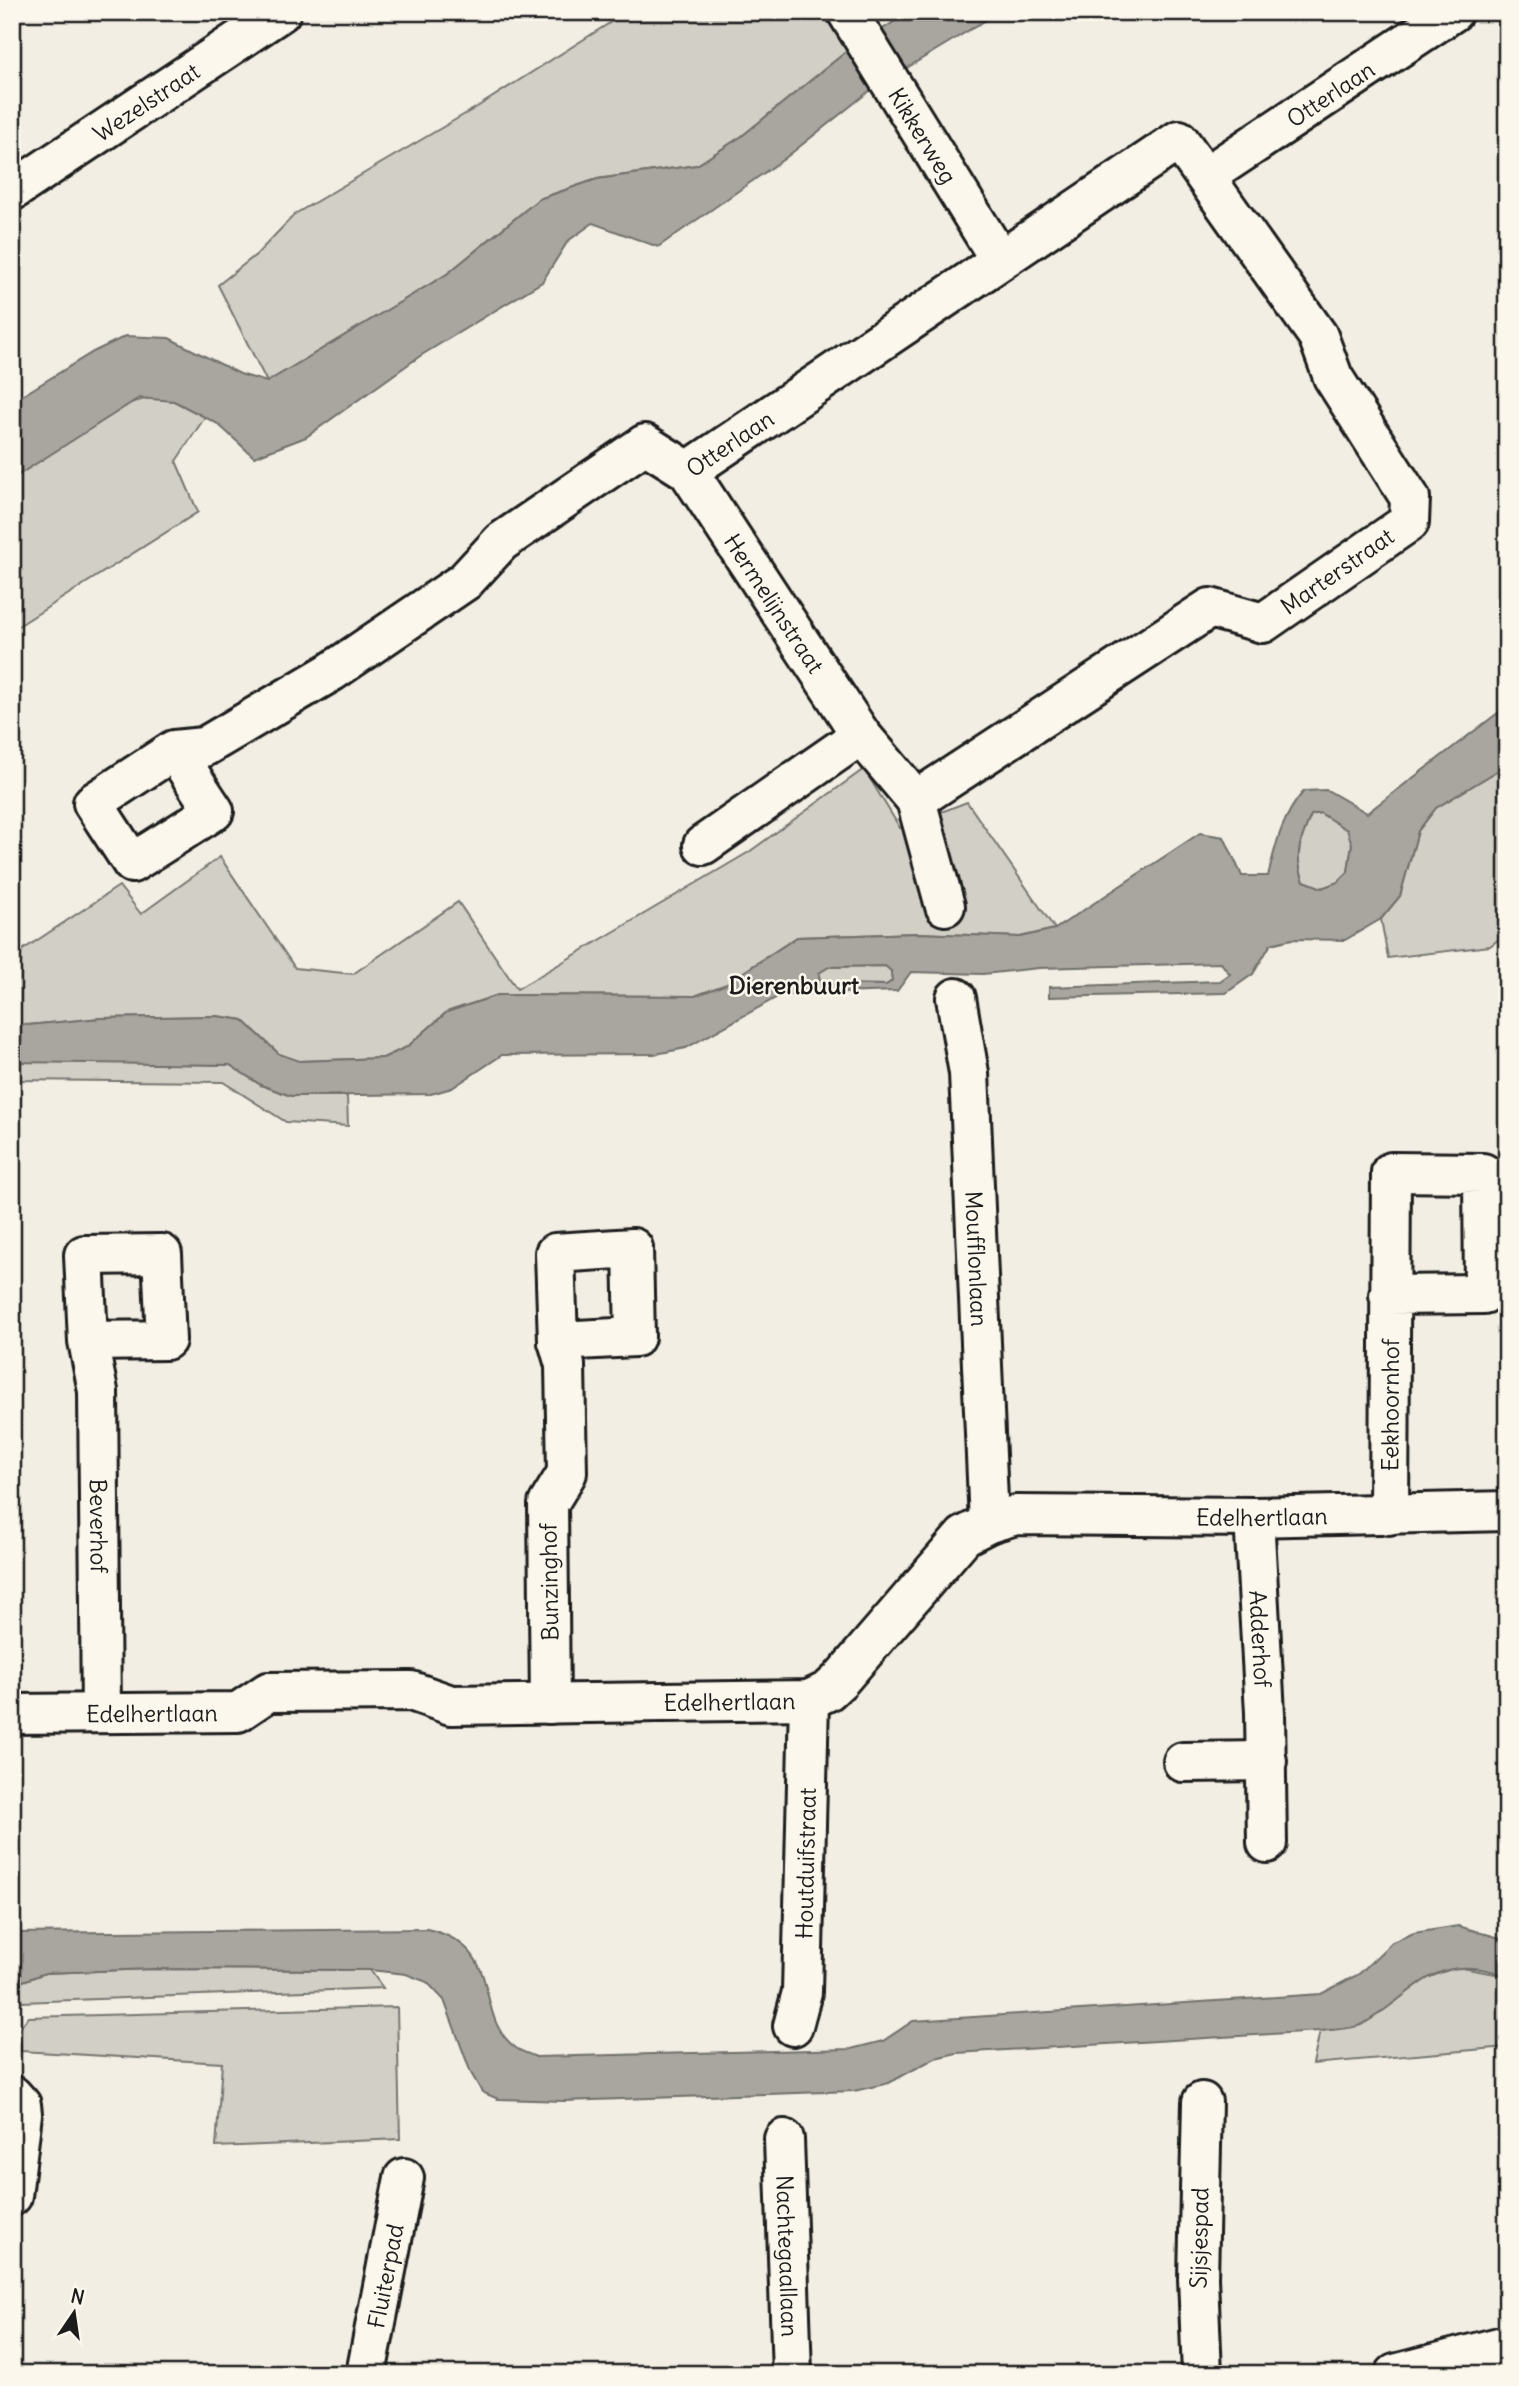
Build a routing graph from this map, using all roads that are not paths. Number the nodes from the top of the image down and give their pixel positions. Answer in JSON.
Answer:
{"nodes":[{"id":1,"x":281,"y":12,"type":"edge"},
{"id":2,"x":1453,"y":12,"type":"edge"},
{"id":3,"x":848,"y":14,"type":"edge"},
{"id":4,"x":1179,"y":140,"type":"joint"},
{"id":5,"x":1206,"y":176,"type":"junction"},
{"id":6,"x":12,"y":191,"type":"edge"},
{"id":7,"x":1000,"y":260,"type":"junction"},
{"id":8,"x":688,"y":471,"type":"junction"},
{"id":9,"x":861,"y":734,"type":"junction"},
{"id":10,"x":174,"y":750,"type":"dead end"},
{"id":11,"x":916,"y":800,"type":"junction"},
{"id":12,"x":703,"y":845,"type":"dead end"},
{"id":13,"x":945,"y":906,"type":"dead end"},
{"id":14,"x":956,"y":998,"type":"dead end"},
{"id":15,"x":1389,"y":1295,"type":"dead end"},
{"id":16,"x":88,"y":1341,"type":"dead end"},
{"id":17,"x":558,"y":1341,"type":"dead end"},
{"id":18,"x":1507,"y":1511,"type":"edge"},
{"id":19,"x":1389,"y":1515,"type":"junction"},
{"id":20,"x":1254,"y":1517,"type":"junction"},
{"id":21,"x":989,"y":1523,"type":"junction"},
{"id":22,"x":809,"y":1700,"type":"junction"},
{"id":23,"x":550,"y":1704,"type":"junction"},
{"id":24,"x":101,"y":1713,"type":"junction"},
{"id":25,"x":12,"y":1714,"type":"edge"},
{"id":26,"x":1267,"y":1760,"type":"junction"},
{"id":27,"x":1182,"y":1762,"type":"dead end"},
{"id":28,"x":1267,"y":1843,"type":"dead end"},
{"id":29,"x":793,"y":2026,"type":"dead end"},
{"id":30,"x":12,"y":2095,"type":"edge"},
{"id":31,"x":1202,"y":2102,"type":"dead end"},
{"id":32,"x":784,"y":2139,"type":"dead end"},
{"id":33,"x":404,"y":2178,"type":"dead end"},
{"id":34,"x":12,"y":2196,"type":"edge"},
{"id":35,"x":1507,"y":2345,"type":"edge"},
{"id":36,"x":366,"y":2374,"type":"edge"},
{"id":37,"x":792,"y":2374,"type":"edge"},
{"id":38,"x":1202,"y":2374,"type":"edge"},
{"id":39,"x":1395,"y":2374,"type":"edge"}],
"edges":[{"from":1,"to":6,"type":"street","name":"Wezelstraat"},
{"from":2,"to":5,"type":"street","name":"Otterlaan"},
{"from":3,"to":7,"type":"street","name":"Kikkerweg"},
{"from":4,"to":5,"type":"street","name":"Marterstraat"},
{"from":4,"to":7,"type":"street","name":"Otterlaan"},
{"from":5,"to":11,"type":"street","name":"Marterstraat"},
{"from":7,"to":8,"type":"street","name":"Otterlaan"},
{"from":8,"to":9,"type":"street","name":"Hermelijnstraat"},
{"from":8,"to":10,"type":"street","name":"Otterlaan"},
{"from":9,"to":11,"type":"street","name":"Hermelijnstraat"},
{"from":9,"to":12,"type":"street"},
{"from":11,"to":13,"type":"street","name":"Hermelijnstraat"},
{"from":14,"to":21,"type":"street","name":"Moufflonlaan"},
{"from":15,"to":19,"type":"street","name":"Eekhoornhof"},
{"from":16,"to":24,"type":"street","name":"Beverhof"},
{"from":17,"to":23,"type":"street","name":"Bunzinghof"},
{"from":18,"to":19,"type":"street","name":"Edelhertlaan"},
{"from":19,"to":20,"type":"street","name":"Edelhertlaan"},
{"from":20,"to":21,"type":"street","name":"Edelhertlaan"},
{"from":20,"to":26,"type":"street","name":"Adderhof"},
{"from":21,"to":22,"type":"street","name":"Edelhertlaan"},
{"from":22,"to":23,"type":"street","name":"Edelhertlaan"},
{"from":22,"to":29,"type":"street","name":"Houtduifstraat"},
{"from":23,"to":24,"type":"street","name":"Edelhertlaan"},
{"from":24,"to":25,"type":"street","name":"Edelhertlaan"},
{"from":26,"to":27,"type":"street"},
{"from":26,"to":28,"type":"street","name":"Adderhof"},
{"from":30,"to":34,"type":"street"},
{"from":31,"to":38,"type":"street","name":"Sijsjespad"},
{"from":32,"to":37,"type":"street","name":"Nachtegaallaan"},
{"from":33,"to":36,"type":"street","name":"Fluiterpad"},
{"from":35,"to":39,"type":"street"}]}
